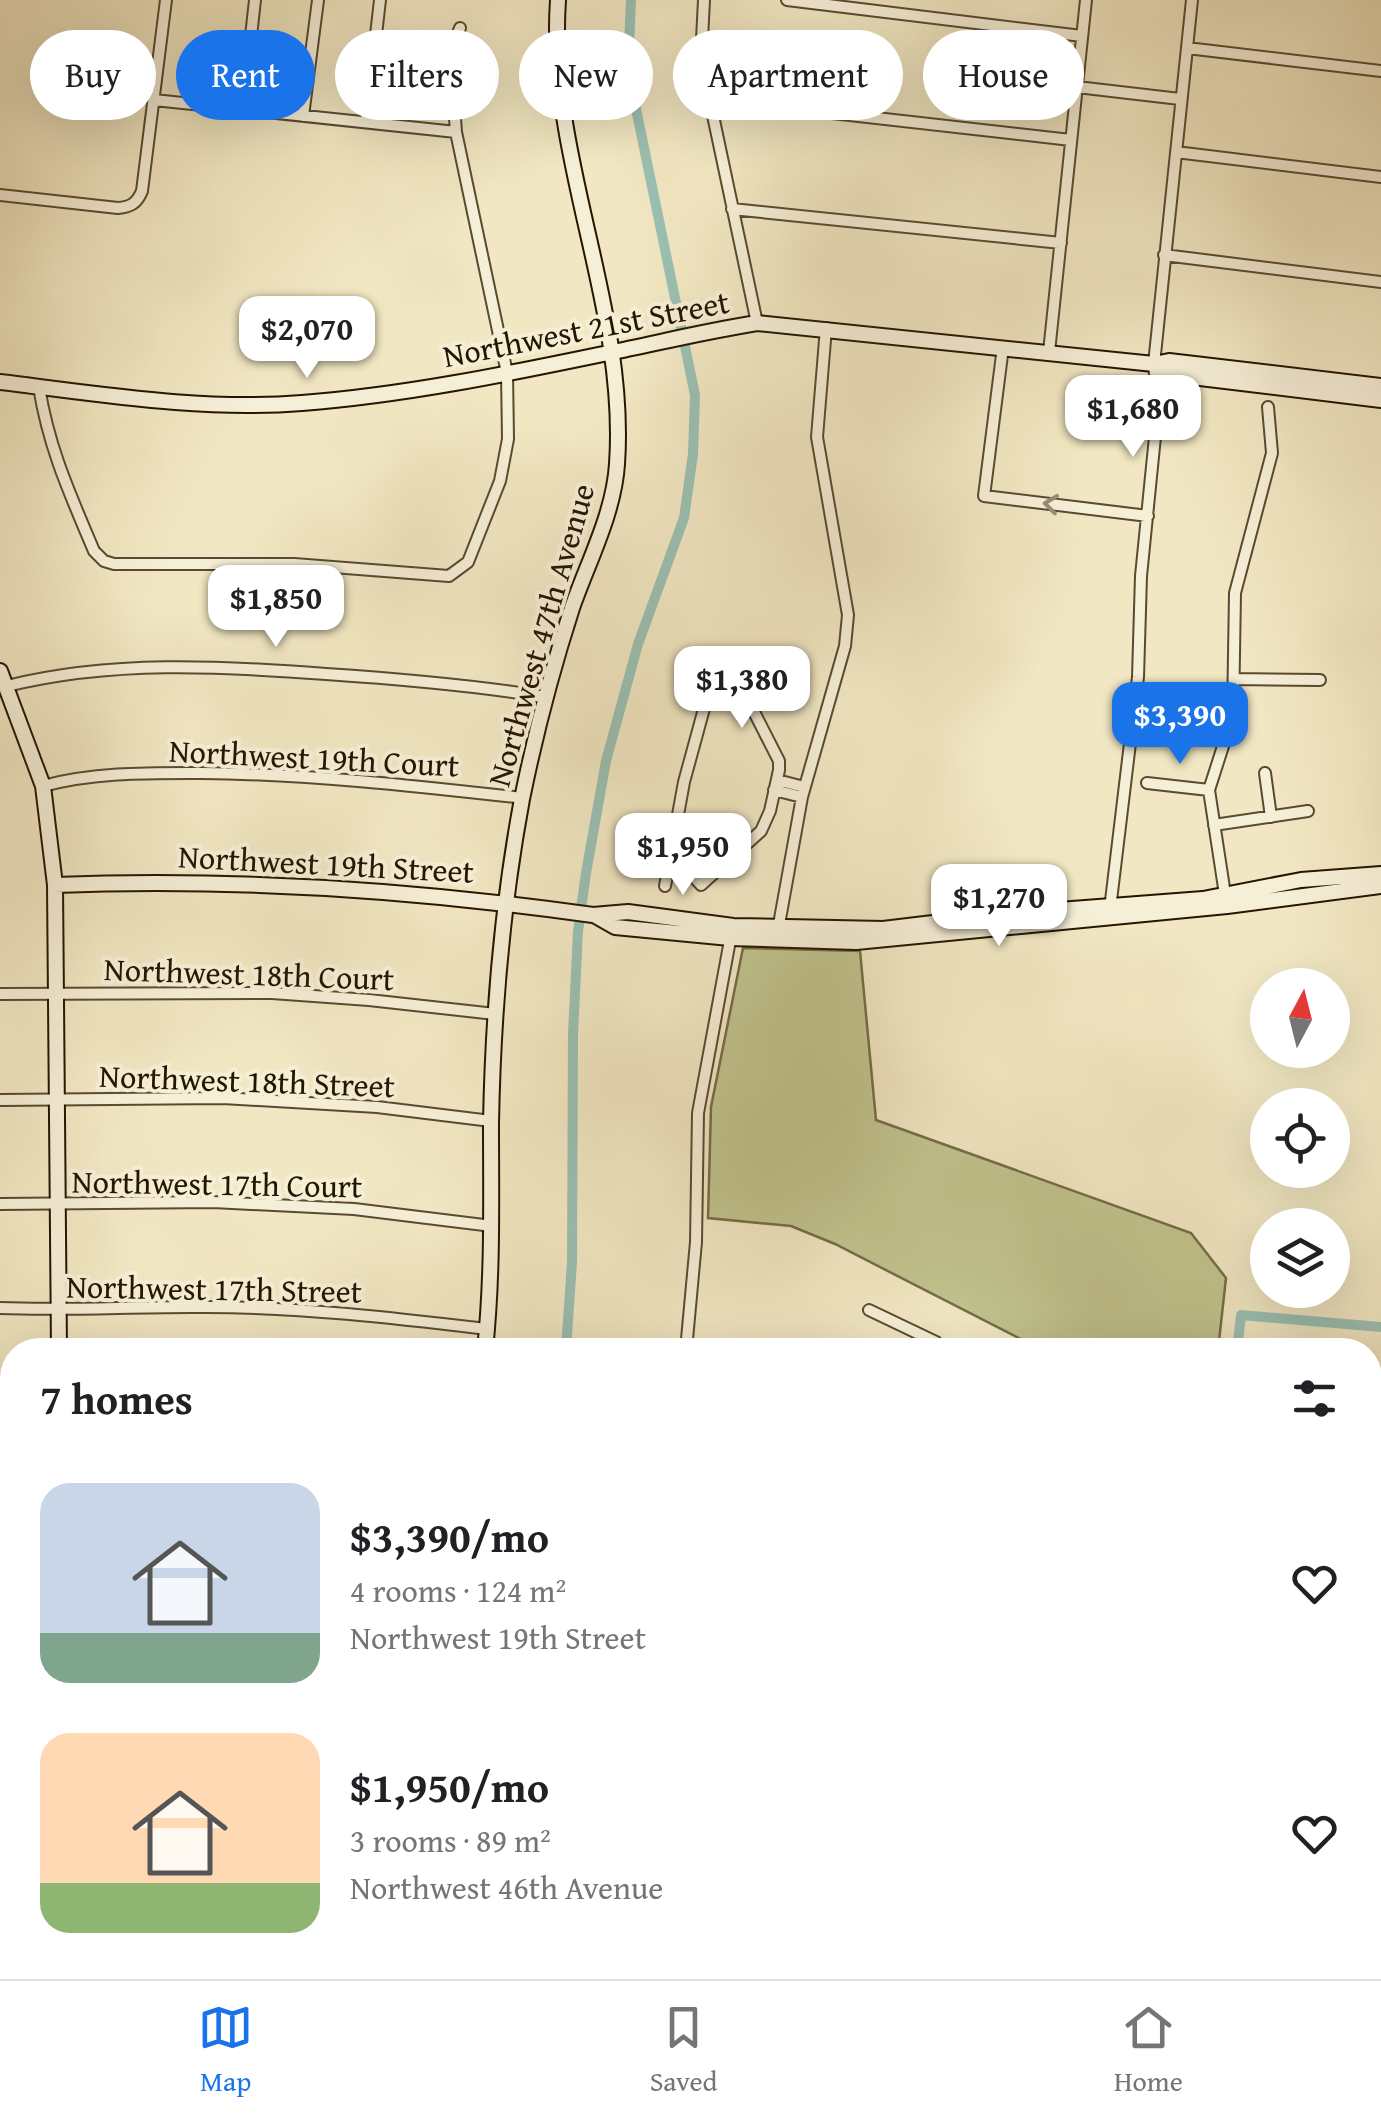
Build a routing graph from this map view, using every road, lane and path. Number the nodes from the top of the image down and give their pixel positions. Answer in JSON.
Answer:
{"nodes":[{"id":1,"x":166,"y":0,"type":"edge"},
{"id":2,"x":255,"y":0,"type":"edge"},
{"id":3,"x":318,"y":0,"type":"edge"},
{"id":4,"x":380,"y":0,"type":"edge"},
{"id":5,"x":558,"y":0,"type":"edge"},
{"id":6,"x":704,"y":0,"type":"edge"},
{"id":7,"x":787,"y":0,"type":"edge"},
{"id":8,"x":1086,"y":0,"type":"edge"},
{"id":9,"x":1192,"y":0,"type":"edge"},
{"id":10,"x":460,"y":28,"type":"dead end"},
{"id":11,"x":252,"y":30,"type":"edge"},
{"id":12,"x":314,"y":30,"type":"edge"},
{"id":13,"x":703,"y":30,"type":"edge"},
{"id":14,"x":1033,"y":30,"type":"edge"},
{"id":15,"x":1083,"y":30,"type":"edge"},
{"id":16,"x":1187,"y":48,"type":"junction"},
{"id":17,"x":1381,"y":71,"type":"edge"},
{"id":18,"x":156,"y":83,"type":"edge"},
{"id":19,"x":1084,"y":89,"type":"edge"},
{"id":20,"x":1180,"y":99,"type":"junction"},
{"id":21,"x":315,"y":117,"type":"edge"},
{"id":22,"x":151,"y":120,"type":"edge"},
{"id":23,"x":713,"y":120,"type":"edge"},
{"id":24,"x":894,"y":120,"type":"edge"},
{"id":25,"x":1073,"y":120,"type":"edge"},
{"id":26,"x":366,"y":122,"type":"junction"},
{"id":27,"x":456,"y":132,"type":"junction"},
{"id":28,"x":1071,"y":140,"type":"junction"},
{"id":29,"x":1176,"y":152,"type":"junction"},
{"id":30,"x":1381,"y":177,"type":"edge"},
{"id":31,"x":0,"y":195,"type":"edge"},
{"id":32,"x":732,"y":209,"type":"junction"},
{"id":33,"x":1061,"y":243,"type":"junction"},
{"id":34,"x":1164,"y":255,"type":"junction"},
{"id":35,"x":1381,"y":282,"type":"edge"},
{"id":36,"x":757,"y":323,"type":"junction"},
{"id":37,"x":826,"y":328,"type":"junction"},
{"id":38,"x":1003,"y":347,"type":"junction"},
{"id":39,"x":614,"y":352,"type":"junction"},
{"id":40,"x":1049,"y":352,"type":"junction"},
{"id":41,"x":1154,"y":364,"type":"junction"},
{"id":42,"x":508,"y":373,"type":"junction"},
{"id":43,"x":0,"y":382,"type":"edge"},
{"id":44,"x":1381,"y":386,"type":"edge"},
{"id":45,"x":39,"y":387,"type":"junction"},
{"id":46,"x":1381,"y":400,"type":"edge"},
{"id":47,"x":1268,"y":407,"type":"dead end"},
{"id":48,"x":1148,"y":516,"type":"junction"},
{"id":49,"x":0,"y":670,"type":"edge"},
{"id":50,"x":1234,"y":679,"type":"junction"},
{"id":51,"x":1320,"y":680,"type":"dead end"},
{"id":52,"x":7,"y":686,"type":"junction"},
{"id":53,"x":546,"y":697,"type":"junction"},
{"id":54,"x":1265,"y":773,"type":"dead end"},
{"id":55,"x":1147,"y":783,"type":"dead end"},
{"id":56,"x":776,"y":785,"type":"junction"},
{"id":57,"x":43,"y":786,"type":"junction"},
{"id":58,"x":1209,"y":790,"type":"junction"},
{"id":59,"x":803,"y":792,"type":"junction"},
{"id":60,"x":522,"y":798,"type":"junction"},
{"id":61,"x":1308,"y":811,"type":"dead end"},
{"id":62,"x":1271,"y":817,"type":"junction"},
{"id":63,"x":1214,"y":825,"type":"junction"},
{"id":64,"x":672,"y":854,"type":"junction"},
{"id":65,"x":1381,"y":874,"type":"edge"},
{"id":66,"x":55,"y":885,"type":"junction"},
{"id":67,"x":665,"y":886,"type":"dead end"},
{"id":68,"x":1381,"y":886,"type":"edge"},
{"id":69,"x":1226,"y":901,"type":"junction"},
{"id":70,"x":505,"y":903,"type":"junction"},
{"id":71,"x":1111,"y":912,"type":"junction"},
{"id":72,"x":732,"y":932,"type":"junction"},
{"id":73,"x":778,"y":934,"type":"junction"},
{"id":74,"x":0,"y":994,"type":"edge"},
{"id":75,"x":55,"y":994,"type":"junction"},
{"id":76,"x":495,"y":1014,"type":"junction"},
{"id":77,"x":0,"y":1100,"type":"edge"},
{"id":78,"x":57,"y":1101,"type":"junction"},
{"id":79,"x":492,"y":1121,"type":"junction"},
{"id":80,"x":0,"y":1204,"type":"edge"},
{"id":81,"x":58,"y":1206,"type":"junction"},
{"id":82,"x":492,"y":1226,"type":"junction"},
{"id":83,"x":0,"y":1308,"type":"edge"},
{"id":84,"x":869,"y":1310,"type":"dead end"},
{"id":85,"x":59,"y":1311,"type":"junction"},
{"id":86,"x":487,"y":1329,"type":"junction"},
{"id":87,"x":59,"y":1338,"type":"edge"},
{"id":88,"x":486,"y":1338,"type":"edge"},
{"id":89,"x":687,"y":1338,"type":"edge"},
{"id":90,"x":928,"y":1338,"type":"edge"}],
"edges":[{"from":1,"to":18,"type":"street"},
{"from":2,"to":11,"type":"street"},
{"from":3,"to":12,"type":"street"},
{"from":4,"to":26,"type":"street"},
{"from":5,"to":39,"type":"street","name":"Northwest 47th Avenue"},
{"from":6,"to":13,"type":"street"},
{"from":7,"to":14,"type":"street"},
{"from":8,"to":15,"type":"street"},
{"from":9,"to":16,"type":"street"},
{"from":10,"to":27,"type":"street"},
{"from":16,"to":17,"type":"street"},
{"from":16,"to":20,"type":"street"},
{"from":19,"to":20,"type":"street"},
{"from":20,"to":29,"type":"street"},
{"from":21,"to":26,"type":"street"},
{"from":22,"to":31,"type":"street"},
{"from":23,"to":32,"type":"street"},
{"from":24,"to":28,"type":"street"},
{"from":25,"to":28,"type":"street"},
{"from":26,"to":27,"type":"street"},
{"from":27,"to":42,"type":"street"},
{"from":28,"to":33,"type":"street"},
{"from":29,"to":30,"type":"street"},
{"from":29,"to":34,"type":"street"},
{"from":32,"to":33,"type":"street"},
{"from":32,"to":36,"type":"street"},
{"from":33,"to":40,"type":"street"},
{"from":34,"to":35,"type":"street"},
{"from":34,"to":41,"type":"street"},
{"from":36,"to":37,"type":"street","name":"Northwest 21st Street"},
{"from":36,"to":39,"type":"street","name":"Northwest 21st Street"},
{"from":37,"to":38,"type":"street","name":"Northwest 21st Street"},
{"from":37,"to":59,"type":"street"},
{"from":38,"to":40,"type":"street","name":"Northwest 21st Street"},
{"from":48,"to":38,"type":"street","one_way":true},
{"from":39,"to":42,"type":"street","name":"Northwest 21st Street"},
{"from":39,"to":53,"type":"street","name":"Northwest 47th Avenue"},
{"from":40,"to":41,"type":"street","name":"Northwest 21st Street"},
{"from":41,"to":44,"type":"street","name":"Northwest 21st Street"},
{"from":41,"to":46,"type":"street","name":"Northwest 21st Street"},
{"from":41,"to":48,"type":"street"},
{"from":42,"to":45,"type":"street","name":"Northwest 21st Street"},
{"from":42,"to":45,"type":"street"},
{"from":43,"to":45,"type":"street","name":"Northwest 21st Street"},
{"from":47,"to":50,"type":"street"},
{"from":48,"to":71,"type":"street"},
{"from":49,"to":52,"type":"street"},
{"from":50,"to":51,"type":"street"},
{"from":50,"to":58,"type":"street"},
{"from":52,"to":53,"type":"street"},
{"from":52,"to":57,"type":"street"},
{"from":53,"to":60,"type":"street","name":"Northwest 47th Avenue"},
{"from":54,"to":62,"type":"street"},
{"from":55,"to":58,"type":"street"},
{"from":56,"to":59,"type":"street"},
{"from":56,"to":64,"type":"street"},
{"from":56,"to":64,"type":"street"},
{"from":57,"to":60,"type":"street","name":"Northwest 19th Court"},
{"from":57,"to":66,"type":"street"},
{"from":58,"to":63,"type":"street"},
{"from":59,"to":73,"type":"street"},
{"from":60,"to":70,"type":"street","name":"Northwest 47th Avenue"},
{"from":61,"to":62,"type":"street"},
{"from":62,"to":63,"type":"street"},
{"from":63,"to":69,"type":"street"},
{"from":64,"to":67,"type":"street"},
{"from":65,"to":69,"type":"street","name":"Northwest 19th Street"},
{"from":66,"to":70,"type":"street","name":"Northwest 19th Street"},
{"from":66,"to":75,"type":"street"},
{"from":68,"to":69,"type":"street","name":"Northwest 19th Street"},
{"from":69,"to":71,"type":"street","name":"Northwest 19th Street"},
{"from":70,"to":72,"type":"street","name":"Northwest 19th Street"},
{"from":70,"to":76,"type":"street","name":"Northwest 47th Avenue"},
{"from":71,"to":73,"type":"street","name":"Northwest 19th Street"},
{"from":72,"to":73,"type":"street","name":"Northwest 19th Street"},
{"from":72,"to":89,"type":"street"},
{"from":74,"to":75,"type":"street","name":"Northwest 18th Court"},
{"from":75,"to":76,"type":"street","name":"Northwest 18th Court"},
{"from":75,"to":78,"type":"street"},
{"from":76,"to":79,"type":"street","name":"Northwest 47th Avenue"},
{"from":77,"to":78,"type":"street","name":"Northwest 18th Street"},
{"from":78,"to":79,"type":"street","name":"Northwest 18th Street"},
{"from":78,"to":81,"type":"street"},
{"from":79,"to":82,"type":"street","name":"Northwest 47th Avenue"},
{"from":80,"to":81,"type":"street","name":"Northwest 17th Court"},
{"from":81,"to":82,"type":"street","name":"Northwest 17th Court"},
{"from":81,"to":85,"type":"street"},
{"from":82,"to":86,"type":"street","name":"Northwest 47th Avenue"},
{"from":83,"to":85,"type":"street","name":"Northwest 17th Street"},
{"from":84,"to":90,"type":"street"},
{"from":85,"to":86,"type":"street","name":"Northwest 17th Street"},
{"from":85,"to":87,"type":"street"},
{"from":86,"to":88,"type":"street","name":"Northwest 47th Avenue"}]}
